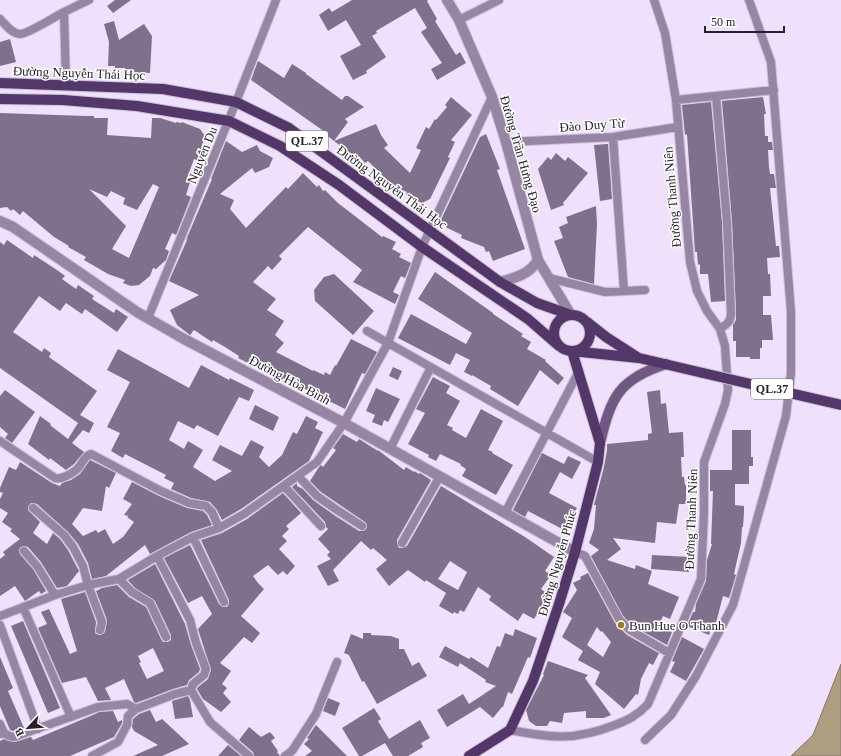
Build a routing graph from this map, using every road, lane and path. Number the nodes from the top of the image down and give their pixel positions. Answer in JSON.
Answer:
{"nodes":[{"id":1,"x":90,"y":0,"type":"edge"},
{"id":2,"x":276,"y":0,"type":"edge"},
{"id":3,"x":446,"y":0,"type":"edge"},
{"id":4,"x":499,"y":0,"type":"edge"},
{"id":5,"x":654,"y":0,"type":"edge"},
{"id":6,"x":749,"y":0,"type":"edge"},
{"id":7,"x":64,"y":12,"type":"junction"},
{"id":8,"x":0,"y":19,"type":"edge"},
{"id":9,"x":459,"y":20,"type":"junction"},
{"id":10,"x":0,"y":83,"type":"edge"},
{"id":11,"x":66,"y":85,"type":"junction"},
{"id":12,"x":774,"y":90,"type":"junction"},
{"id":13,"x":716,"y":96,"type":"junction"},
{"id":14,"x":492,"y":97,"type":"junction"},
{"id":15,"x":0,"y":99,"type":"edge"},
{"id":16,"x":676,"y":100,"type":"junction"},
{"id":17,"x":236,"y":102,"type":"junction"},
{"id":18,"x":229,"y":121,"type":"junction"},
{"id":19,"x":678,"y":127,"type":"junction"},
{"id":20,"x":613,"y":137,"type":"junction"},
{"id":21,"x":506,"y":142,"type":"junction"},
{"id":22,"x":0,"y":221,"type":"edge"},
{"id":23,"x":430,"y":230,"type":"junction"},
{"id":24,"x":422,"y":248,"type":"junction"},
{"id":25,"x":538,"y":260,"type":"junction"},
{"id":26,"x":549,"y":278,"type":"junction"},
{"id":27,"x":500,"y":282,"type":"junction"},
{"id":28,"x":645,"y":290,"type":"dead end"},
{"id":29,"x":624,"y":291,"type":"junction"},
{"id":30,"x":571,"y":315,"type":"junction"},
{"id":31,"x":148,"y":318,"type":"junction"},
{"id":32,"x":587,"y":322,"type":"junction"},
{"id":33,"x":720,"y":329,"type":"junction"},
{"id":34,"x":367,"y":332,"type":"dead end"},
{"id":35,"x":388,"y":343,"type":"junction"},
{"id":36,"x":559,"y":346,"type":"junction"},
{"id":37,"x":572,"y":351,"type":"junction"},
{"id":38,"x":639,"y":358,"type":"junction"},
{"id":39,"x":666,"y":364,"type":"junction"},
{"id":40,"x":431,"y":367,"type":"junction"},
{"id":41,"x":578,"y":371,"type":"junction"},
{"id":42,"x":841,"y":405,"type":"edge"},
{"id":43,"x":344,"y":423,"type":"junction"},
{"id":44,"x":547,"y":433,"type":"junction"},
{"id":45,"x":0,"y":441,"type":"edge"},
{"id":46,"x":600,"y":443,"type":"junction"},
{"id":47,"x":390,"y":448,"type":"junction"},
{"id":48,"x":598,"y":462,"type":"junction"},
{"id":49,"x":298,"y":476,"type":"junction"},
{"id":50,"x":440,"y":476,"type":"junction"},
{"id":51,"x":284,"y":486,"type":"junction"},
{"id":52,"x":33,"y":508,"type":"dead end"},
{"id":53,"x":505,"y":513,"type":"junction"},
{"id":54,"x":321,"y":526,"type":"dead end"},
{"id":55,"x":362,"y":526,"type":"dead end"},
{"id":56,"x":219,"y":528,"type":"junction"},
{"id":57,"x":193,"y":537,"type":"junction"},
{"id":58,"x":402,"y":543,"type":"dead end"},
{"id":59,"x":24,"y":551,"type":"dead end"},
{"id":60,"x":575,"y":552,"type":"junction"},
{"id":61,"x":156,"y":556,"type":"junction"},
{"id":62,"x":119,"y":579,"type":"junction"},
{"id":63,"x":88,"y":585,"type":"junction"},
{"id":64,"x":55,"y":595,"type":"junction"},
{"id":65,"x":224,"y":602,"type":"dead end"},
{"id":66,"x":23,"y":607,"type":"junction"},
{"id":67,"x":0,"y":616,"type":"edge"},
{"id":68,"x":0,"y":625,"type":"edge"},
{"id":69,"x":100,"y":630,"type":"dead end"},
{"id":70,"x":166,"y":637,"type":"dead end"},
{"id":71,"x":669,"y":654,"type":"junction"},
{"id":72,"x":337,"y":662,"type":"dead end"},
{"id":73,"x":191,"y":690,"type":"junction"},
{"id":74,"x":136,"y":709,"type":"junction"},
{"id":75,"x":71,"y":717,"type":"junction"},
{"id":76,"x":0,"y":724,"type":"edge"},
{"id":77,"x":38,"y":729,"type":"junction"},
{"id":78,"x":510,"y":730,"type":"junction"},
{"id":79,"x":2,"y":733,"type":"edge"},
{"id":80,"x":645,"y":740,"type":"dead end"},
{"id":81,"x":92,"y":756,"type":"edge"},
{"id":82,"x":249,"y":756,"type":"edge"},
{"id":83,"x":285,"y":756,"type":"edge"},
{"id":84,"x":469,"y":756,"type":"edge"}],
"edges":[{"from":1,"to":7,"type":"street"},
{"from":2,"to":17,"type":"street","name":"Nguyễn Du"},
{"from":3,"to":9,"type":"street","name":"Đường Trần Hưng Đạo"},
{"from":4,"to":9,"type":"street"},
{"from":5,"to":16,"type":"street","name":"Đường Thanh Niên"},
{"from":6,"to":12,"type":"street"},
{"from":7,"to":8,"type":"street"},
{"from":7,"to":11,"type":"street"},
{"from":9,"to":14,"type":"street","name":"Đường Trần Hưng Đạo"},
{"from":10,"to":11,"type":"main road","name":"Đường Nguyễn Thái Học","number":"QL.37"},
{"from":11,"to":17,"type":"main road","name":"Đường Nguyễn Thái Học","number":"QL.37"},
{"from":12,"to":13,"type":"street"},
{"from":12,"to":80,"type":"street"},
{"from":13,"to":16,"type":"street"},
{"from":13,"to":33,"type":"street"},
{"from":14,"to":21,"type":"street","name":"Đường Trần Hưng Đạo"},
{"from":14,"to":23,"type":"street"},
{"from":15,"to":18,"type":"main road","number":"QL.37"},
{"from":16,"to":19,"type":"street","name":"Đường Thanh Niên"},
{"from":17,"to":18,"type":"street","name":"Nguyễn Du"},
{"from":17,"to":23,"type":"main road","name":"Đường Nguyễn Thái Học","number":"QL.37"},
{"from":18,"to":24,"type":"main road","number":"QL.37"},
{"from":18,"to":31,"type":"street","name":"Nguyễn Du"},
{"from":19,"to":20,"type":"street","name":"Đào Duy Từ"},
{"from":19,"to":33,"type":"street","name":"Đường Thanh Niên"},
{"from":20,"to":21,"type":"street","name":"Đào Duy Từ"},
{"from":20,"to":29,"type":"street"},
{"from":21,"to":25,"type":"street","name":"Đường Trần Hưng Đạo"},
{"from":22,"to":31,"type":"street","name":"Đường Hòa Bình"},
{"from":23,"to":24,"type":"street"},
{"from":23,"to":27,"type":"main road","name":"Đường Nguyễn Thái Học","number":"QL.37"},
{"from":24,"to":35,"type":"street"},
{"from":24,"to":36,"type":"main road","number":"QL.37"},
{"from":25,"to":26,"type":"street","name":"Đường Trần Hưng Đạo"},
{"from":25,"to":27,"type":"street"},
{"from":26,"to":29,"type":"street"},
{"from":26,"to":30,"type":"street","name":"Đường Trần Hưng Đạo"},
{"from":27,"to":30,"type":"main road","name":"Đường Nguyễn Thái Học","number":"QL.37"},
{"from":28,"to":29,"type":"street"},
{"from":30,"to":32,"type":"main road","number":"QL.37"},
{"from":30,"to":36,"type":"main road"},
{"from":31,"to":43,"type":"street","name":"Đường Hòa Bình"},
{"from":32,"to":37,"type":"main road"},
{"from":32,"to":38,"type":"main road"},
{"from":33,"to":71,"type":"street","name":"Đường Thanh Niên"},
{"from":34,"to":35,"type":"street"},
{"from":35,"to":40,"type":"street"},
{"from":35,"to":43,"type":"street"},
{"from":36,"to":37,"type":"main road","number":"QL.37"},
{"from":37,"to":38,"type":"main road"},
{"from":37,"to":41,"type":"main road","name":"Đường Nguyễn Phúc"},
{"from":38,"to":39,"type":"main road","number":"QL.37"},
{"from":39,"to":42,"type":"main road","number":"QL.37","bridge":true},
{"from":39,"to":46,"type":"main road"},
{"from":40,"to":44,"type":"street"},
{"from":40,"to":47,"type":"street"},
{"from":41,"to":44,"type":"street"},
{"from":41,"to":46,"type":"main road","name":"Đường Nguyễn Phúc"},
{"from":43,"to":47,"type":"street","name":"Đường Hòa Bình"},
{"from":43,"to":49,"type":"street"},
{"from":44,"to":48,"type":"street"},
{"from":44,"to":53,"type":"street"},
{"from":45,"to":56,"type":"street"},
{"from":46,"to":48,"type":"main road","name":"Đường Nguyễn Phúc"},
{"from":47,"to":50,"type":"street","name":"Đường Hòa Bình"},
{"from":48,"to":60,"type":"main road","name":"Đường Nguyễn Phúc"},
{"from":49,"to":51,"type":"street"},
{"from":49,"to":55,"type":"street"},
{"from":50,"to":53,"type":"street","name":"Đường Hòa Bình"},
{"from":50,"to":58,"type":"street"},
{"from":51,"to":54,"type":"street"},
{"from":51,"to":56,"type":"street"},
{"from":52,"to":63,"type":"street"},
{"from":53,"to":60,"type":"street","name":"Đường Hòa Bình"},
{"from":56,"to":57,"type":"street"},
{"from":57,"to":61,"type":"street"},
{"from":57,"to":65,"type":"street"},
{"from":59,"to":64,"type":"street"},
{"from":60,"to":71,"type":"street"},
{"from":60,"to":78,"type":"main road","name":"Đường Nguyễn Phúc"},
{"from":61,"to":62,"type":"street"},
{"from":61,"to":73,"type":"street"},
{"from":62,"to":63,"type":"street"},
{"from":62,"to":70,"type":"street"},
{"from":63,"to":64,"type":"street"},
{"from":63,"to":69,"type":"street"},
{"from":64,"to":66,"type":"street"},
{"from":66,"to":67,"type":"street"},
{"from":66,"to":75,"type":"street"},
{"from":68,"to":77,"type":"street"},
{"from":71,"to":78,"type":"street","name":"Đường Thanh Niên"},
{"from":72,"to":83,"type":"street"},
{"from":73,"to":74,"type":"street"},
{"from":73,"to":82,"type":"street"},
{"from":74,"to":75,"type":"street"},
{"from":74,"to":81,"type":"street"},
{"from":75,"to":77,"type":"street"},
{"from":76,"to":79,"type":"street"},
{"from":77,"to":79,"type":"street"},
{"from":78,"to":84,"type":"main road"}]}
